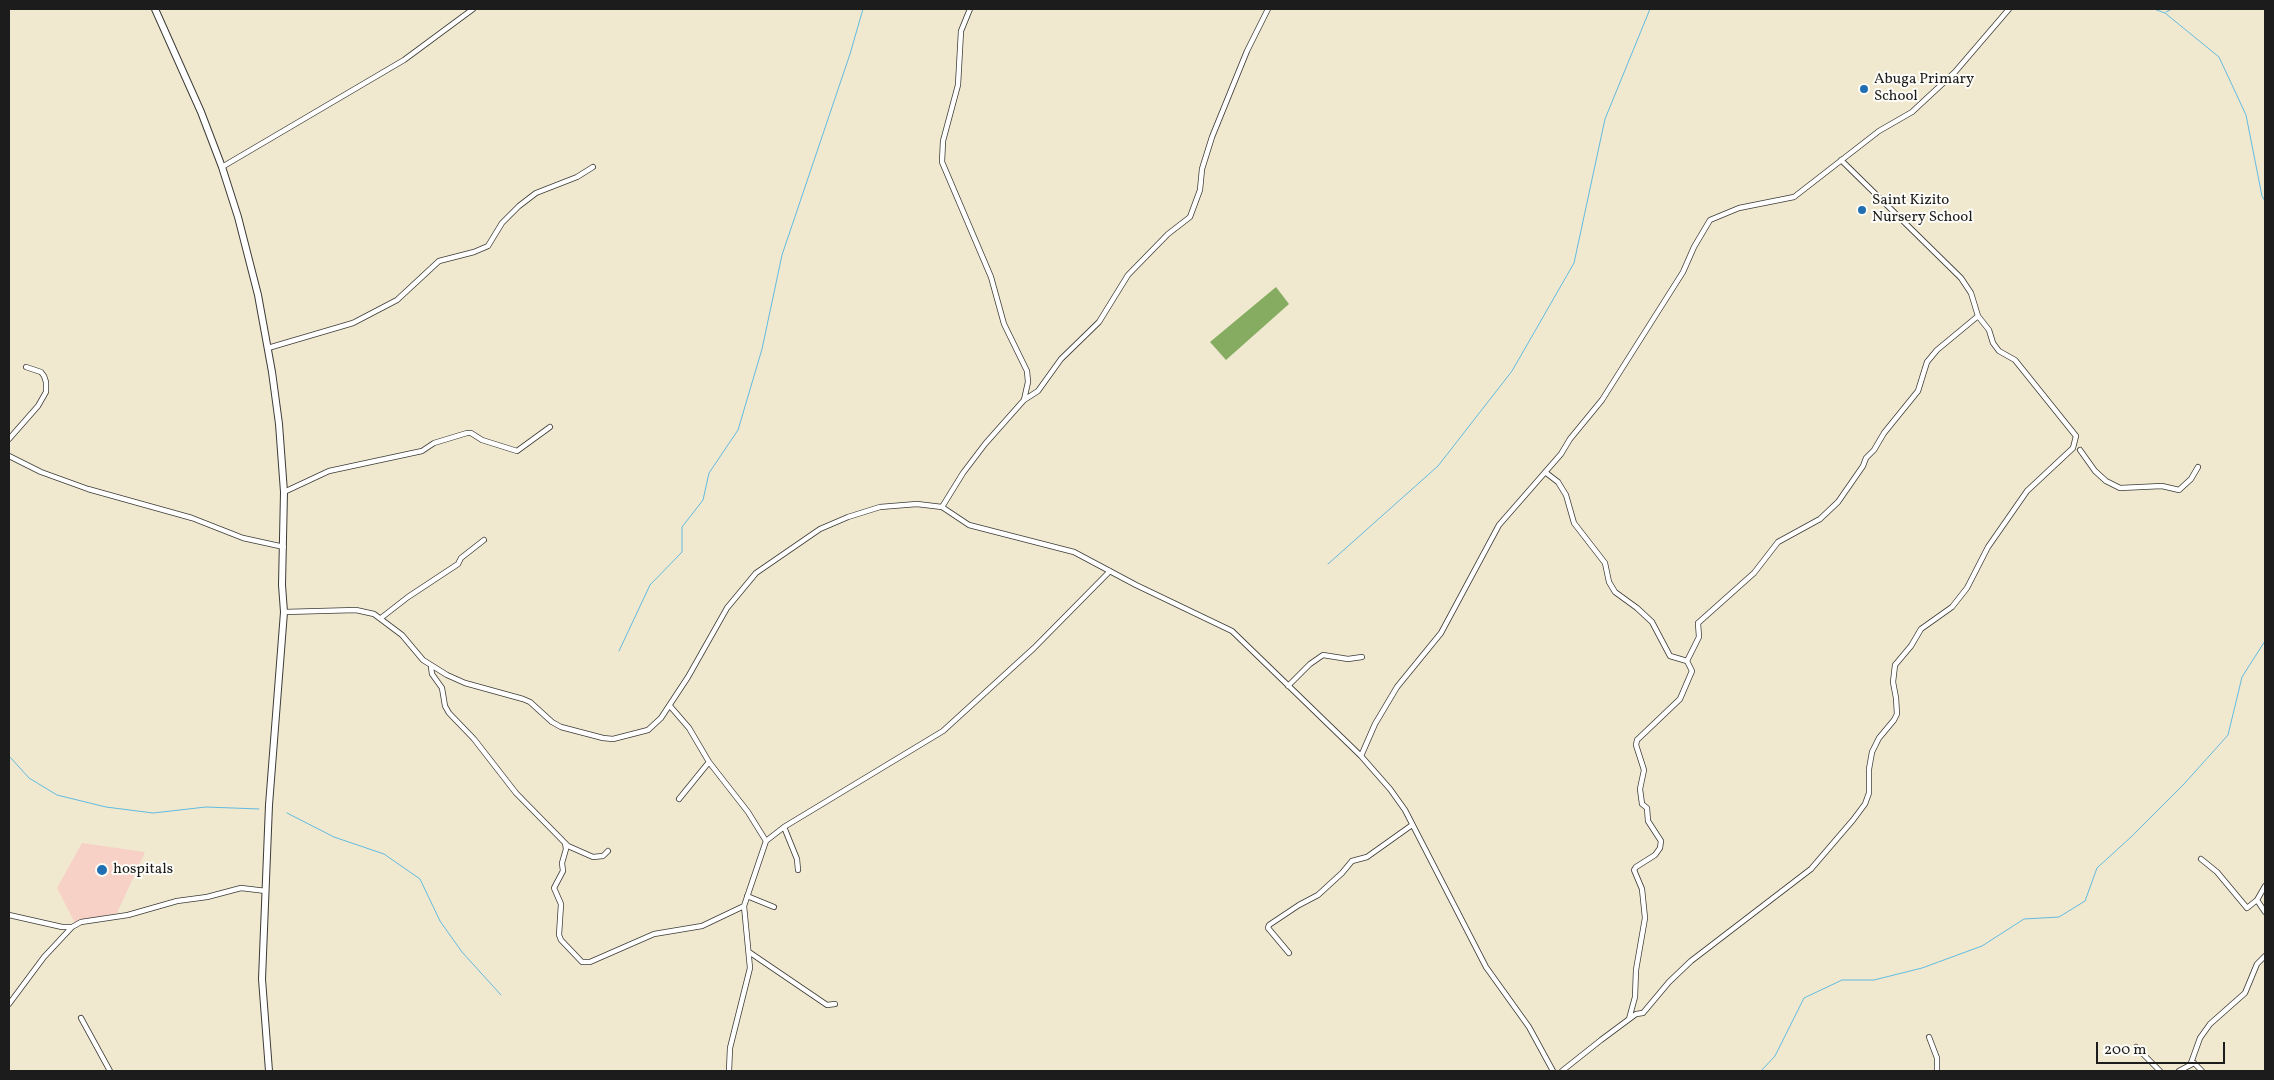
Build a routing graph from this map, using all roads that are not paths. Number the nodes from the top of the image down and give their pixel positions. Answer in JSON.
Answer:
{"nodes":[{"id":1,"x":156,"y":9,"type":"edge"},
{"id":2,"x":473,"y":9,"type":"edge"},
{"id":3,"x":970,"y":9,"type":"edge"},
{"id":4,"x":1268,"y":9,"type":"edge"},
{"id":5,"x":2008,"y":9,"type":"edge"},
{"id":6,"x":1841,"y":160,"type":"junction"},
{"id":7,"x":222,"y":167,"type":"junction"},
{"id":8,"x":593,"y":167,"type":"dead end"},
{"id":9,"x":1978,"y":316,"type":"junction"},
{"id":10,"x":268,"y":348,"type":"junction"},
{"id":11,"x":26,"y":367,"type":"dead end"},
{"id":12,"x":1024,"y":400,"type":"junction"},
{"id":13,"x":550,"y":427,"type":"dead end"},
{"id":14,"x":9,"y":439,"type":"edge"},
{"id":15,"x":2076,"y":440,"type":"junction"},
{"id":16,"x":2073,"y":448,"type":"junction"},
{"id":17,"x":2080,"y":450,"type":"junction"},
{"id":18,"x":9,"y":456,"type":"edge"},
{"id":19,"x":2198,"y":467,"type":"dead end"},
{"id":20,"x":1545,"y":472,"type":"junction"},
{"id":21,"x":284,"y":492,"type":"junction"},
{"id":22,"x":942,"y":507,"type":"junction"},
{"id":23,"x":484,"y":540,"type":"dead end"},
{"id":24,"x":284,"y":547,"type":"junction"},
{"id":25,"x":1110,"y":572,"type":"junction"},
{"id":26,"x":284,"y":612,"type":"junction"},
{"id":27,"x":381,"y":618,"type":"junction"},
{"id":28,"x":1362,"y":657,"type":"dead end"},
{"id":29,"x":1687,"y":662,"type":"junction"},
{"id":30,"x":431,"y":667,"type":"junction"},
{"id":31,"x":1288,"y":686,"type":"junction"},
{"id":32,"x":670,"y":706,"type":"junction"},
{"id":33,"x":1361,"y":756,"type":"junction"},
{"id":34,"x":709,"y":762,"type":"junction"},
{"id":35,"x":679,"y":799,"type":"dead end"},
{"id":36,"x":1412,"y":826,"type":"junction"},
{"id":37,"x":784,"y":827,"type":"junction"},
{"id":38,"x":766,"y":841,"type":"junction"},
{"id":39,"x":565,"y":843,"type":"junction"},
{"id":40,"x":608,"y":851,"type":"dead end"},
{"id":41,"x":2200,"y":859,"type":"dead end"},
{"id":42,"x":798,"y":870,"type":"dead end"},
{"id":43,"x":2265,"y":886,"type":"edge"},
{"id":44,"x":266,"y":891,"type":"junction"},
{"id":45,"x":747,"y":896,"type":"junction"},
{"id":46,"x":2257,"y":900,"type":"junction"},
{"id":47,"x":744,"y":906,"type":"junction"},
{"id":48,"x":774,"y":907,"type":"dead end"},
{"id":49,"x":2265,"y":912,"type":"edge"},
{"id":50,"x":9,"y":915,"type":"edge"},
{"id":51,"x":72,"y":927,"type":"junction"},
{"id":52,"x":749,"y":952,"type":"junction"},
{"id":53,"x":1289,"y":953,"type":"dead end"},
{"id":54,"x":2265,"y":956,"type":"edge"},
{"id":55,"x":9,"y":1004,"type":"edge"},
{"id":56,"x":835,"y":1004,"type":"dead end"},
{"id":57,"x":81,"y":1018,"type":"dead end"},
{"id":58,"x":1629,"y":1020,"type":"junction"},
{"id":59,"x":1929,"y":1037,"type":"dead end"},
{"id":60,"x":2136,"y":1047,"type":"dead end"},
{"id":61,"x":2194,"y":1063,"type":"junction"},
{"id":62,"x":110,"y":1071,"type":"edge"},
{"id":63,"x":269,"y":1071,"type":"edge"},
{"id":64,"x":729,"y":1071,"type":"edge"},
{"id":65,"x":1553,"y":1071,"type":"edge"},
{"id":66,"x":1562,"y":1071,"type":"edge"},
{"id":67,"x":1938,"y":1071,"type":"edge"},
{"id":68,"x":2160,"y":1071,"type":"edge"},
{"id":69,"x":2179,"y":1071,"type":"edge"},
{"id":70,"x":2202,"y":1071,"type":"edge"}],
"edges":[{"from":1,"to":7,"type":"main road"},
{"from":2,"to":7,"type":"street"},
{"from":3,"to":12,"type":"street"},
{"from":4,"to":12,"type":"street"},
{"from":5,"to":6,"type":"street"},
{"from":6,"to":9,"type":"street"},
{"from":6,"to":20,"type":"street"},
{"from":7,"to":10,"type":"main road"},
{"from":8,"to":10,"type":"street"},
{"from":9,"to":15,"type":"street"},
{"from":9,"to":29,"type":"street"},
{"from":10,"to":21,"type":"main road"},
{"from":11,"to":14,"type":"street"},
{"from":12,"to":22,"type":"street"},
{"from":13,"to":21,"type":"street"},
{"from":15,"to":16,"type":"street"},
{"from":15,"to":17,"type":"street"},
{"from":16,"to":17,"type":"street"},
{"from":16,"to":58,"type":"street"},
{"from":17,"to":19,"type":"street"},
{"from":18,"to":24,"type":"street"},
{"from":20,"to":29,"type":"street"},
{"from":20,"to":33,"type":"street"},
{"from":21,"to":24,"type":"main road"},
{"from":22,"to":25,"type":"street"},
{"from":22,"to":32,"type":"street"},
{"from":23,"to":27,"type":"street"},
{"from":24,"to":26,"type":"main road"},
{"from":25,"to":31,"type":"street"},
{"from":25,"to":37,"type":"street"},
{"from":26,"to":27,"type":"street"},
{"from":26,"to":44,"type":"main road"},
{"from":27,"to":30,"type":"street"},
{"from":28,"to":31,"type":"street"},
{"from":29,"to":58,"type":"street"},
{"from":30,"to":32,"type":"street"},
{"from":30,"to":39,"type":"street"},
{"from":31,"to":33,"type":"street"},
{"from":32,"to":34,"type":"street"},
{"from":33,"to":36,"type":"street"},
{"from":34,"to":35,"type":"street"},
{"from":34,"to":38,"type":"street"},
{"from":36,"to":53,"type":"street"},
{"from":36,"to":65,"type":"street"},
{"from":37,"to":38,"type":"street"},
{"from":37,"to":42,"type":"street"},
{"from":38,"to":45,"type":"street"},
{"from":39,"to":40,"type":"street"},
{"from":39,"to":47,"type":"street"},
{"from":41,"to":46,"type":"street"},
{"from":43,"to":46,"type":"street"},
{"from":44,"to":51,"type":"street"},
{"from":44,"to":63,"type":"main road"},
{"from":45,"to":47,"type":"street"},
{"from":45,"to":48,"type":"street"},
{"from":46,"to":49,"type":"street"},
{"from":47,"to":52,"type":"street"},
{"from":50,"to":51,"type":"street"},
{"from":51,"to":55,"type":"street"},
{"from":52,"to":56,"type":"street"},
{"from":52,"to":64,"type":"street"},
{"from":54,"to":61,"type":"street"},
{"from":57,"to":62,"type":"street"},
{"from":58,"to":66,"type":"street"},
{"from":59,"to":67,"type":"street"},
{"from":60,"to":68,"type":"street"},
{"from":61,"to":69,"type":"street"},
{"from":61,"to":70,"type":"street"}]}
